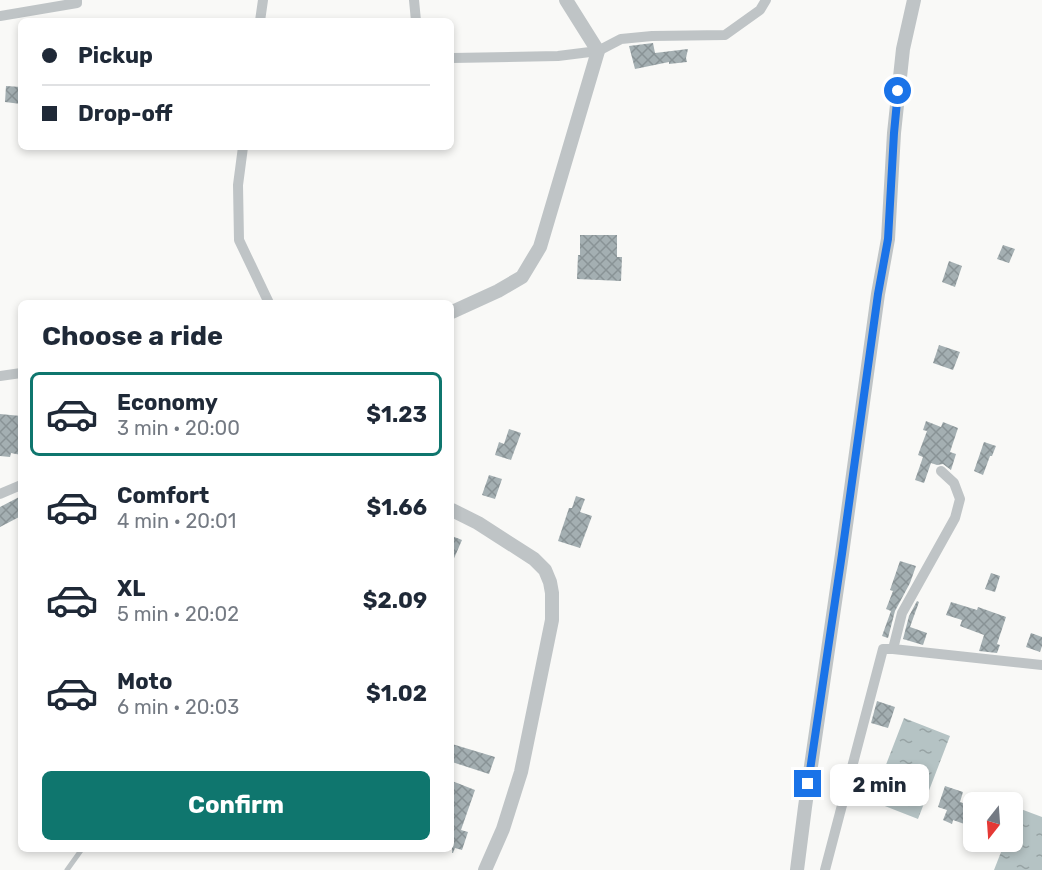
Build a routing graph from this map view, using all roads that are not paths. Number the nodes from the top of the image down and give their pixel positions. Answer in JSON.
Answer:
{"nodes":[{"id":1,"x":77,"y":0,"type":"edge"},
{"id":2,"x":262,"y":0,"type":"edge"},
{"id":3,"x":414,"y":0,"type":"edge"},
{"id":4,"x":566,"y":0,"type":"edge"},
{"id":5,"x":766,"y":0,"type":"edge"},
{"id":6,"x":914,"y":0,"type":"edge"},
{"id":7,"x":0,"y":16,"type":"edge"},
{"id":8,"x":260,"y":18,"type":"edge"},
{"id":9,"x":416,"y":18,"type":"edge"},
{"id":10,"x":598,"y":51,"type":"junction"},
{"id":11,"x":454,"y":58,"type":"edge"},
{"id":12,"x":243,"y":150,"type":"edge"},
{"id":13,"x":268,"y":300,"type":"edge"},
{"id":14,"x":454,"y":311,"type":"edge"},
{"id":15,"x":18,"y":373,"type":"edge"},
{"id":16,"x":0,"y":376,"type":"edge"},
{"id":17,"x":941,"y":471,"type":"dead end"},
{"id":18,"x":18,"y":486,"type":"edge"},
{"id":19,"x":0,"y":494,"type":"edge"},
{"id":20,"x":454,"y":511,"type":"edge"},
{"id":21,"x":893,"y":648,"type":"junction"},
{"id":22,"x":1042,"y":665,"type":"edge"},
{"id":23,"x":80,"y":852,"type":"edge"},
{"id":24,"x":67,"y":870,"type":"edge"},
{"id":25,"x":485,"y":870,"type":"edge"},
{"id":26,"x":797,"y":870,"type":"edge"},
{"id":27,"x":825,"y":870,"type":"edge"}],
"edges":[{"from":1,"to":7,"type":"street"},
{"from":2,"to":8,"type":"street"},
{"from":3,"to":9,"type":"street"},
{"from":4,"to":10,"type":"street"},
{"from":5,"to":10,"type":"street"},
{"from":6,"to":26,"type":"street"},
{"from":10,"to":11,"type":"street"},
{"from":10,"to":14,"type":"street"},
{"from":12,"to":13,"type":"street"},
{"from":15,"to":16,"type":"street"},
{"from":17,"to":21,"type":"street"},
{"from":18,"to":19,"type":"street"},
{"from":20,"to":25,"type":"street"},
{"from":21,"to":22,"type":"street"},
{"from":21,"to":27,"type":"street"},
{"from":23,"to":24,"type":"lane"}]}
